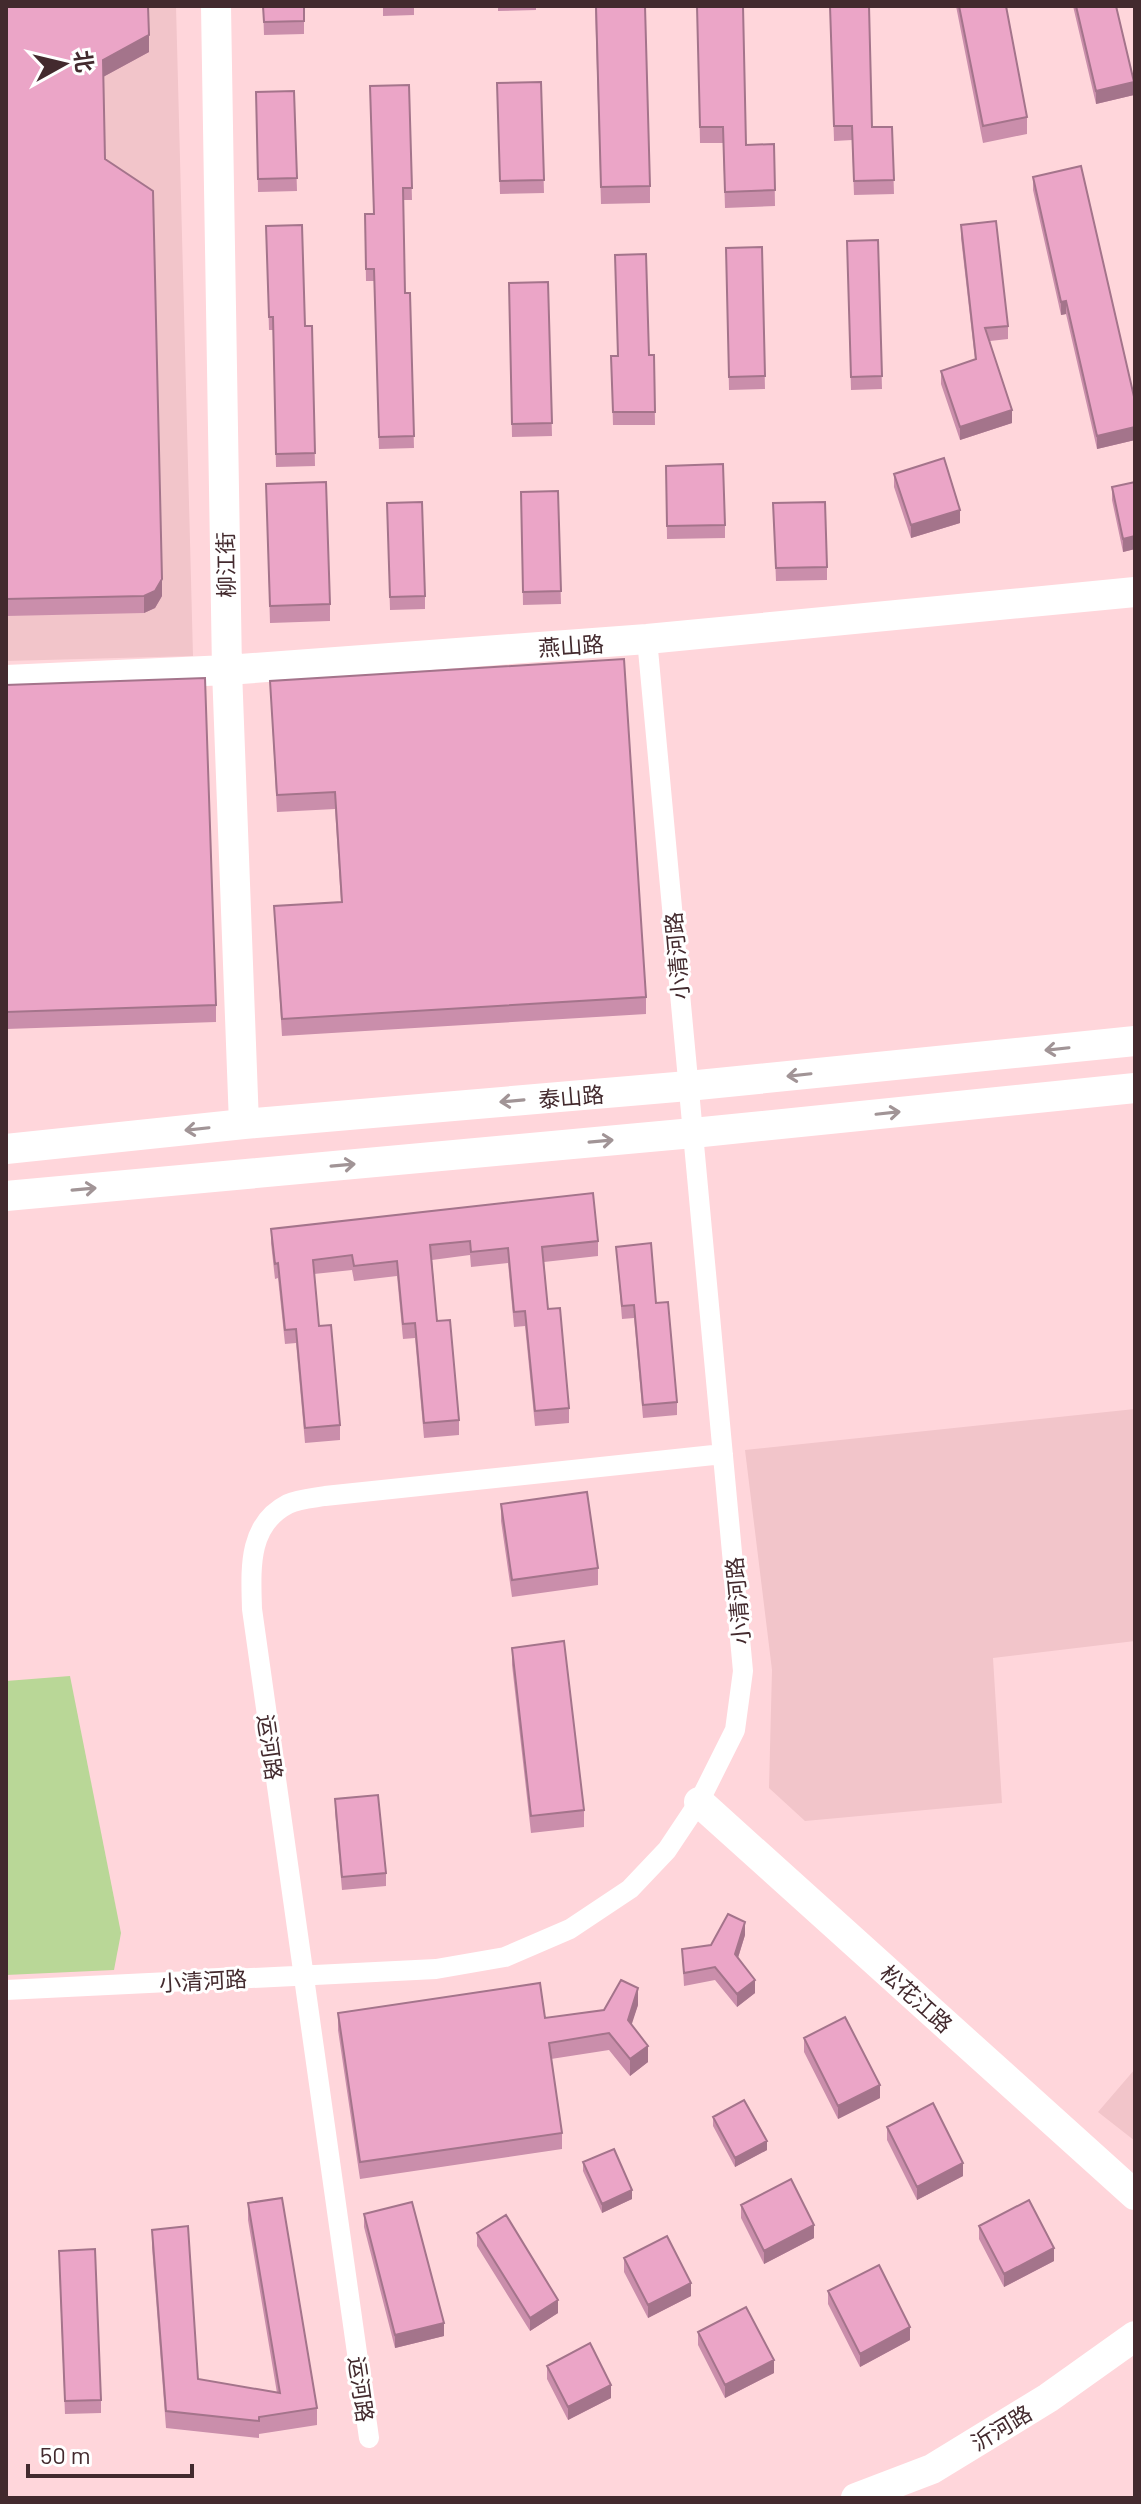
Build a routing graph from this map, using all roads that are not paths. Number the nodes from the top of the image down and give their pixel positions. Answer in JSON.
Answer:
{"nodes":[{"id":1,"x":216,"y":6,"type":"edge"},
{"id":2,"x":1135,"y":592,"type":"edge"},
{"id":3,"x":647,"y":639,"type":"junction"},
{"id":4,"x":227,"y":670,"type":"junction"},
{"id":5,"x":6,"y":680,"type":"edge"},
{"id":6,"x":1135,"y":1041,"type":"edge"},
{"id":7,"x":688,"y":1086,"type":"junction"},
{"id":8,"x":1135,"y":1088,"type":"edge"},
{"id":9,"x":244,"y":1124,"type":"junction"},
{"id":10,"x":693,"y":1133,"type":"junction"},
{"id":11,"x":6,"y":1149,"type":"edge"},
{"id":12,"x":6,"y":1196,"type":"edge"},
{"id":13,"x":723,"y":1454,"type":"junction"},
{"id":14,"x":699,"y":1802,"type":"junction"},
{"id":15,"x":304,"y":1975,"type":"junction"},
{"id":16,"x":6,"y":1990,"type":"edge"},
{"id":17,"x":1135,"y":2195,"type":"edge"},
{"id":18,"x":1135,"y":2336,"type":"edge"},
{"id":19,"x":369,"y":2438,"type":"dead end"},
{"id":20,"x":856,"y":2498,"type":"edge"}],
"edges":[{"from":1,"to":4,"type":"street","name":"柳江街"},
{"from":2,"to":3,"type":"street","name":"燕山路"},
{"from":3,"to":4,"type":"street","name":"燕山路"},
{"from":3,"to":7,"type":"street","name":"小清河路"},
{"from":4,"to":5,"type":"street","name":"燕山路"},
{"from":4,"to":9,"type":"street","name":"柳江街"},
{"from":6,"to":7,"type":"street","name":"泰山路","one_way":true},
{"from":7,"to":9,"type":"street","name":"泰山路","one_way":true},
{"from":7,"to":10,"type":"street","name":"小清河路"},
{"from":10,"to":8,"type":"street","one_way":true},
{"from":9,"to":11,"type":"street","name":"泰山路","one_way":true},
{"from":12,"to":10,"type":"street","one_way":true},
{"from":10,"to":13,"type":"street","name":"小清河路"},
{"from":13,"to":14,"type":"street","name":"小清河路"},
{"from":13,"to":15,"type":"street","name":"运河路"},
{"from":14,"to":15,"type":"street","name":"小清河路"},
{"from":14,"to":17,"type":"street","name":"松花江路"},
{"from":15,"to":16,"type":"street","name":"小清河路"},
{"from":15,"to":19,"type":"street","name":"运河路"},
{"from":18,"to":20,"type":"street","name":"沂河路"}]}
